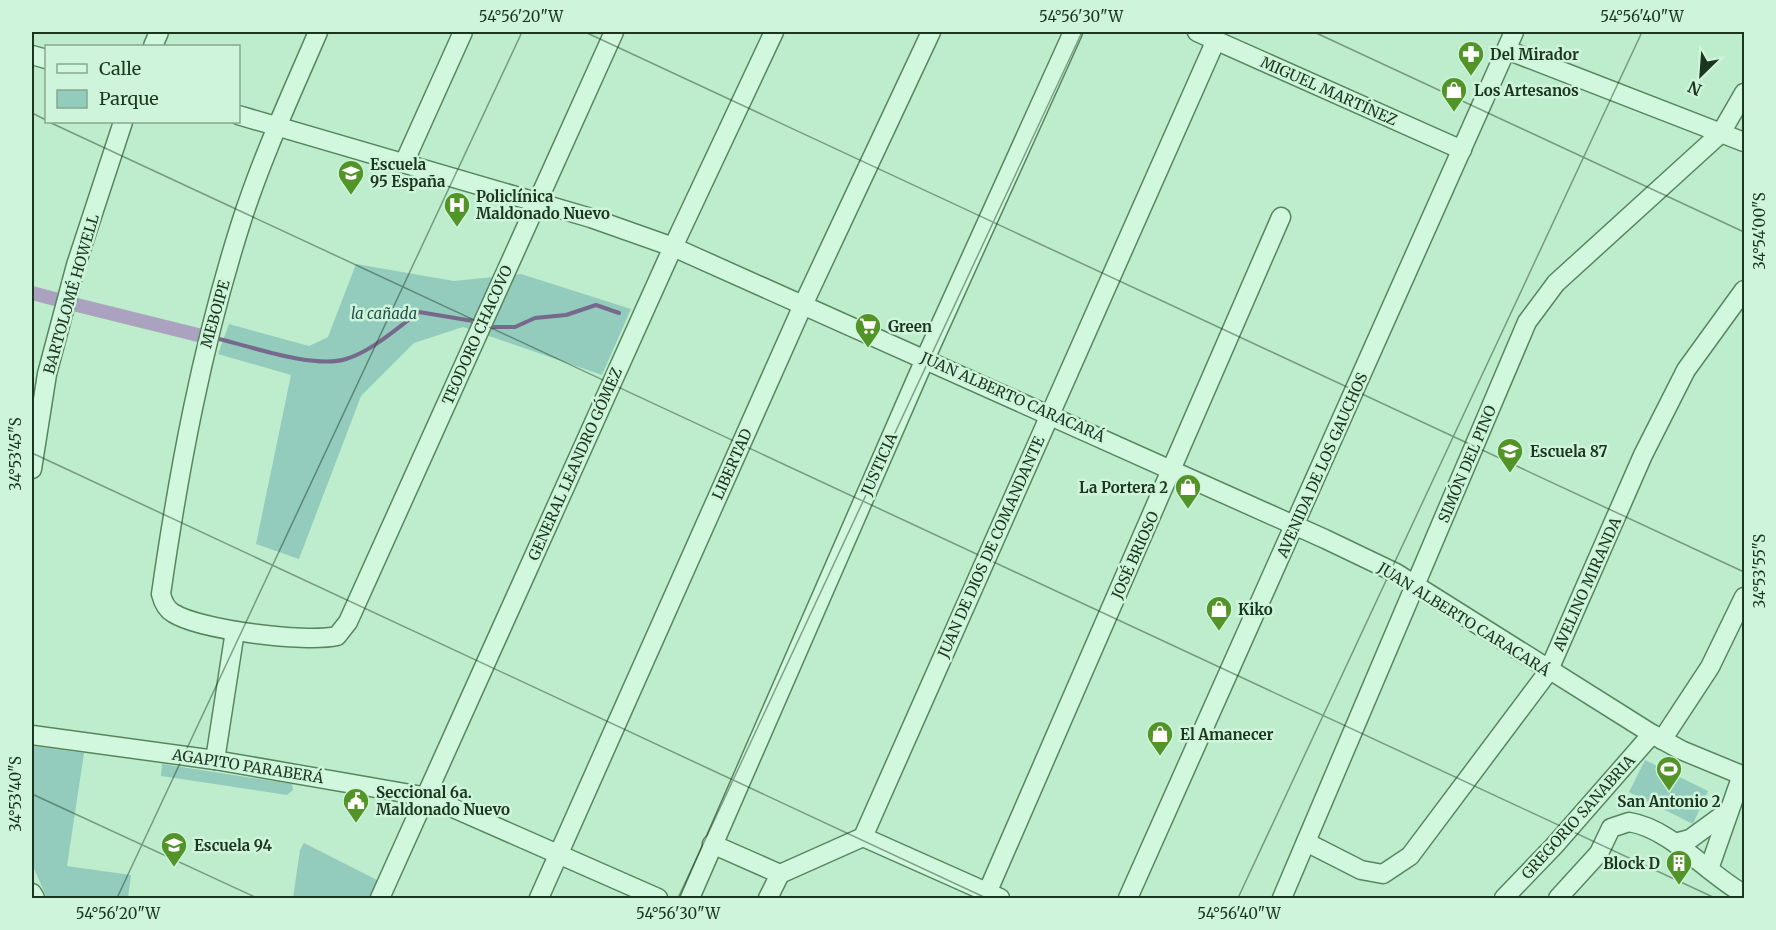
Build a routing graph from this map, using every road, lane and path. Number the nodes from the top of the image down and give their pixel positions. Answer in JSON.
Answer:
{"nodes":[{"id":1,"x":318,"y":32,"type":"edge"},
{"id":2,"x":463,"y":32,"type":"edge"},
{"id":3,"x":614,"y":32,"type":"edge"},
{"id":4,"x":774,"y":32,"type":"edge"},
{"id":5,"x":931,"y":32,"type":"edge"},
{"id":6,"x":1073,"y":32,"type":"edge"},
{"id":7,"x":1197,"y":32,"type":"edge"},
{"id":8,"x":1508,"y":37,"type":"edge"},
{"id":9,"x":1216,"y":40,"type":"junction"},
{"id":10,"x":1744,"y":93,"type":"edge"},
{"id":11,"x":240,"y":116,"type":"edge"},
{"id":12,"x":123,"y":123,"type":"edge"},
{"id":13,"x":277,"y":126,"type":"junction"},
{"id":14,"x":1721,"y":133,"type":"junction"},
{"id":15,"x":1744,"y":142,"type":"edge"},
{"id":16,"x":1462,"y":150,"type":"junction"},
{"id":17,"x":404,"y":163,"type":"junction"},
{"id":18,"x":536,"y":202,"type":"junction"},
{"id":19,"x":1281,"y":217,"type":"dead end"},
{"id":20,"x":672,"y":247,"type":"junction"},
{"id":21,"x":1744,"y":291,"type":"edge"},
{"id":22,"x":803,"y":305,"type":"junction"},
{"id":23,"x":925,"y":359,"type":"junction"},
{"id":24,"x":1050,"y":414,"type":"junction"},
{"id":25,"x":1173,"y":468,"type":"junction"},
{"id":26,"x":32,"y":469,"type":"edge"},
{"id":27,"x":1295,"y":524,"type":"junction"},
{"id":28,"x":1414,"y":586,"type":"junction"},
{"id":29,"x":1744,"y":597,"type":"edge"},
{"id":30,"x":235,"y":631,"type":"junction"},
{"id":31,"x":1548,"y":672,"type":"junction"},
{"id":32,"x":32,"y":735,"type":"edge"},
{"id":33,"x":1657,"y":737,"type":"junction"},
{"id":34,"x":215,"y":760,"type":"junction"},
{"id":35,"x":1743,"y":775,"type":"edge"},
{"id":36,"x":428,"y":797,"type":"junction"},
{"id":37,"x":1727,"y":812,"type":"junction"},
{"id":38,"x":863,"y":837,"type":"junction"},
{"id":39,"x":1306,"y":842,"type":"junction"},
{"id":40,"x":1675,"y":843,"type":"junction"},
{"id":41,"x":712,"y":844,"type":"junction"},
{"id":42,"x":559,"y":855,"type":"junction"},
{"id":43,"x":1709,"y":869,"type":"junction"},
{"id":44,"x":780,"y":873,"type":"junction"},
{"id":45,"x":32,"y":893,"type":"edge"},
{"id":46,"x":1744,"y":894,"type":"edge"},
{"id":47,"x":993,"y":896,"type":"edge"},
{"id":48,"x":35,"y":898,"type":"edge"},
{"id":49,"x":380,"y":898,"type":"edge"},
{"id":50,"x":539,"y":898,"type":"edge"},
{"id":51,"x":658,"y":898,"type":"edge"},
{"id":52,"x":690,"y":898,"type":"edge"},
{"id":53,"x":768,"y":898,"type":"edge"},
{"id":54,"x":1128,"y":898,"type":"edge"},
{"id":55,"x":1282,"y":898,"type":"edge"},
{"id":56,"x":1504,"y":898,"type":"edge"},
{"id":57,"x":1557,"y":898,"type":"edge"}],
"edges":[{"from":1,"to":13,"type":"street","name":"MEBOIPE"},
{"from":2,"to":17,"type":"street"},
{"from":3,"to":18,"type":"street","name":"TEODORO CHACOVO"},
{"from":4,"to":20,"type":"street","name":"GENERAL LEANDRO GÓMEZ"},
{"from":5,"to":22,"type":"street","name":"LIBERTAD"},
{"from":6,"to":23,"type":"street","name":"JUSTICIA"},
{"from":7,"to":9,"type":"street","name":"MIGUEL MARTÍNEZ"},
{"from":8,"to":14,"type":"street"},
{"from":8,"to":16,"type":"street","name":"AVENIDA DE LOS GAUCHOS"},
{"from":9,"to":16,"type":"street","name":"MIGUEL MARTÍNEZ"},
{"from":9,"to":24,"type":"street","name":"JUAN DE DIOS DE COMANDANTE"},
{"from":10,"to":14,"type":"street","name":"SIMÓN DEL PINO"},
{"from":11,"to":13,"type":"street","name":"JUAN ALBERTO CARACARÁ"},
{"from":12,"to":26,"type":"street","name":"BARTOLOMÉ HOWELL"},
{"from":13,"to":17,"type":"street","name":"JUAN ALBERTO CARACARÁ"},
{"from":13,"to":30,"type":"street","name":"MEBOIPE"},
{"from":14,"to":15,"type":"street"},
{"from":14,"to":28,"type":"street","name":"SIMÓN DEL PINO"},
{"from":16,"to":27,"type":"street","name":"AVENIDA DE LOS GAUCHOS"},
{"from":17,"to":18,"type":"street","name":"JUAN ALBERTO CARACARÁ"},
{"from":18,"to":20,"type":"street","name":"JUAN ALBERTO CARACARÁ"},
{"from":18,"to":30,"type":"street","name":"TEODORO CHACOVO"},
{"from":19,"to":25,"type":"street","name":"JOSÉ BRIOSO"},
{"from":20,"to":22,"type":"street","name":"JUAN ALBERTO CARACARÁ"},
{"from":20,"to":36,"type":"street","name":"GENERAL LEANDRO GÓMEZ"},
{"from":21,"to":31,"type":"street","name":"AVELINO MIRANDA"},
{"from":22,"to":23,"type":"street","name":"JUAN ALBERTO CARACARÁ"},
{"from":22,"to":42,"type":"street","name":"LIBERTAD"},
{"from":23,"to":24,"type":"street","name":"JUAN ALBERTO CARACARÁ"},
{"from":23,"to":41,"type":"street","name":"JUSTICIA"},
{"from":24,"to":25,"type":"street","name":"JUAN ALBERTO CARACARÁ"},
{"from":24,"to":38,"type":"street","name":"JUAN DE DIOS DE COMANDANTE"},
{"from":25,"to":27,"type":"street","name":"JUAN ALBERTO CARACARÁ"},
{"from":25,"to":47,"type":"street","name":"JOSÉ BRIOSO"},
{"from":27,"to":28,"type":"street","name":"JUAN ALBERTO CARACARÁ"},
{"from":27,"to":54,"type":"street","name":"AVENIDA DE LOS GAUCHOS"},
{"from":28,"to":31,"type":"street","name":"JUAN ALBERTO CARACARÁ"},
{"from":28,"to":39,"type":"street","name":"SIMÓN DEL PINO"},
{"from":29,"to":33,"type":"street","name":"GREGORIO SANABRIA"},
{"from":30,"to":34,"type":"street"},
{"from":31,"to":33,"type":"street","name":"JUAN ALBERTO CARACARÁ"},
{"from":31,"to":39,"type":"street","name":"AVELINO MIRANDA"},
{"from":32,"to":34,"type":"street","name":"AGAPITO PARABERÁ"},
{"from":33,"to":35,"type":"street","name":"JUAN ALBERTO CARACARÁ"},
{"from":33,"to":56,"type":"street","name":"GREGORIO SANABRIA"},
{"from":34,"to":36,"type":"street","name":"AGAPITO PARABERÁ"},
{"from":35,"to":37,"type":"street"},
{"from":36,"to":42,"type":"street","name":"AGAPITO PARABERÁ"},
{"from":36,"to":49,"type":"street","name":"GENERAL LEANDRO GÓMEZ"},
{"from":37,"to":40,"type":"street"},
{"from":37,"to":43,"type":"street"},
{"from":38,"to":44,"type":"street"},
{"from":38,"to":47,"type":"street"},
{"from":39,"to":55,"type":"street","name":"SIMÓN DEL PINO"},
{"from":40,"to":43,"type":"street"},
{"from":40,"to":57,"type":"street"},
{"from":41,"to":44,"type":"street"},
{"from":41,"to":52,"type":"street","name":"JUSTICIA"},
{"from":42,"to":50,"type":"street","name":"LIBERTAD"},
{"from":42,"to":51,"type":"street","name":"AGAPITO PARABERÁ"},
{"from":43,"to":46,"type":"street"},
{"from":44,"to":53,"type":"street"},
{"from":45,"to":48,"type":"street"}]}
